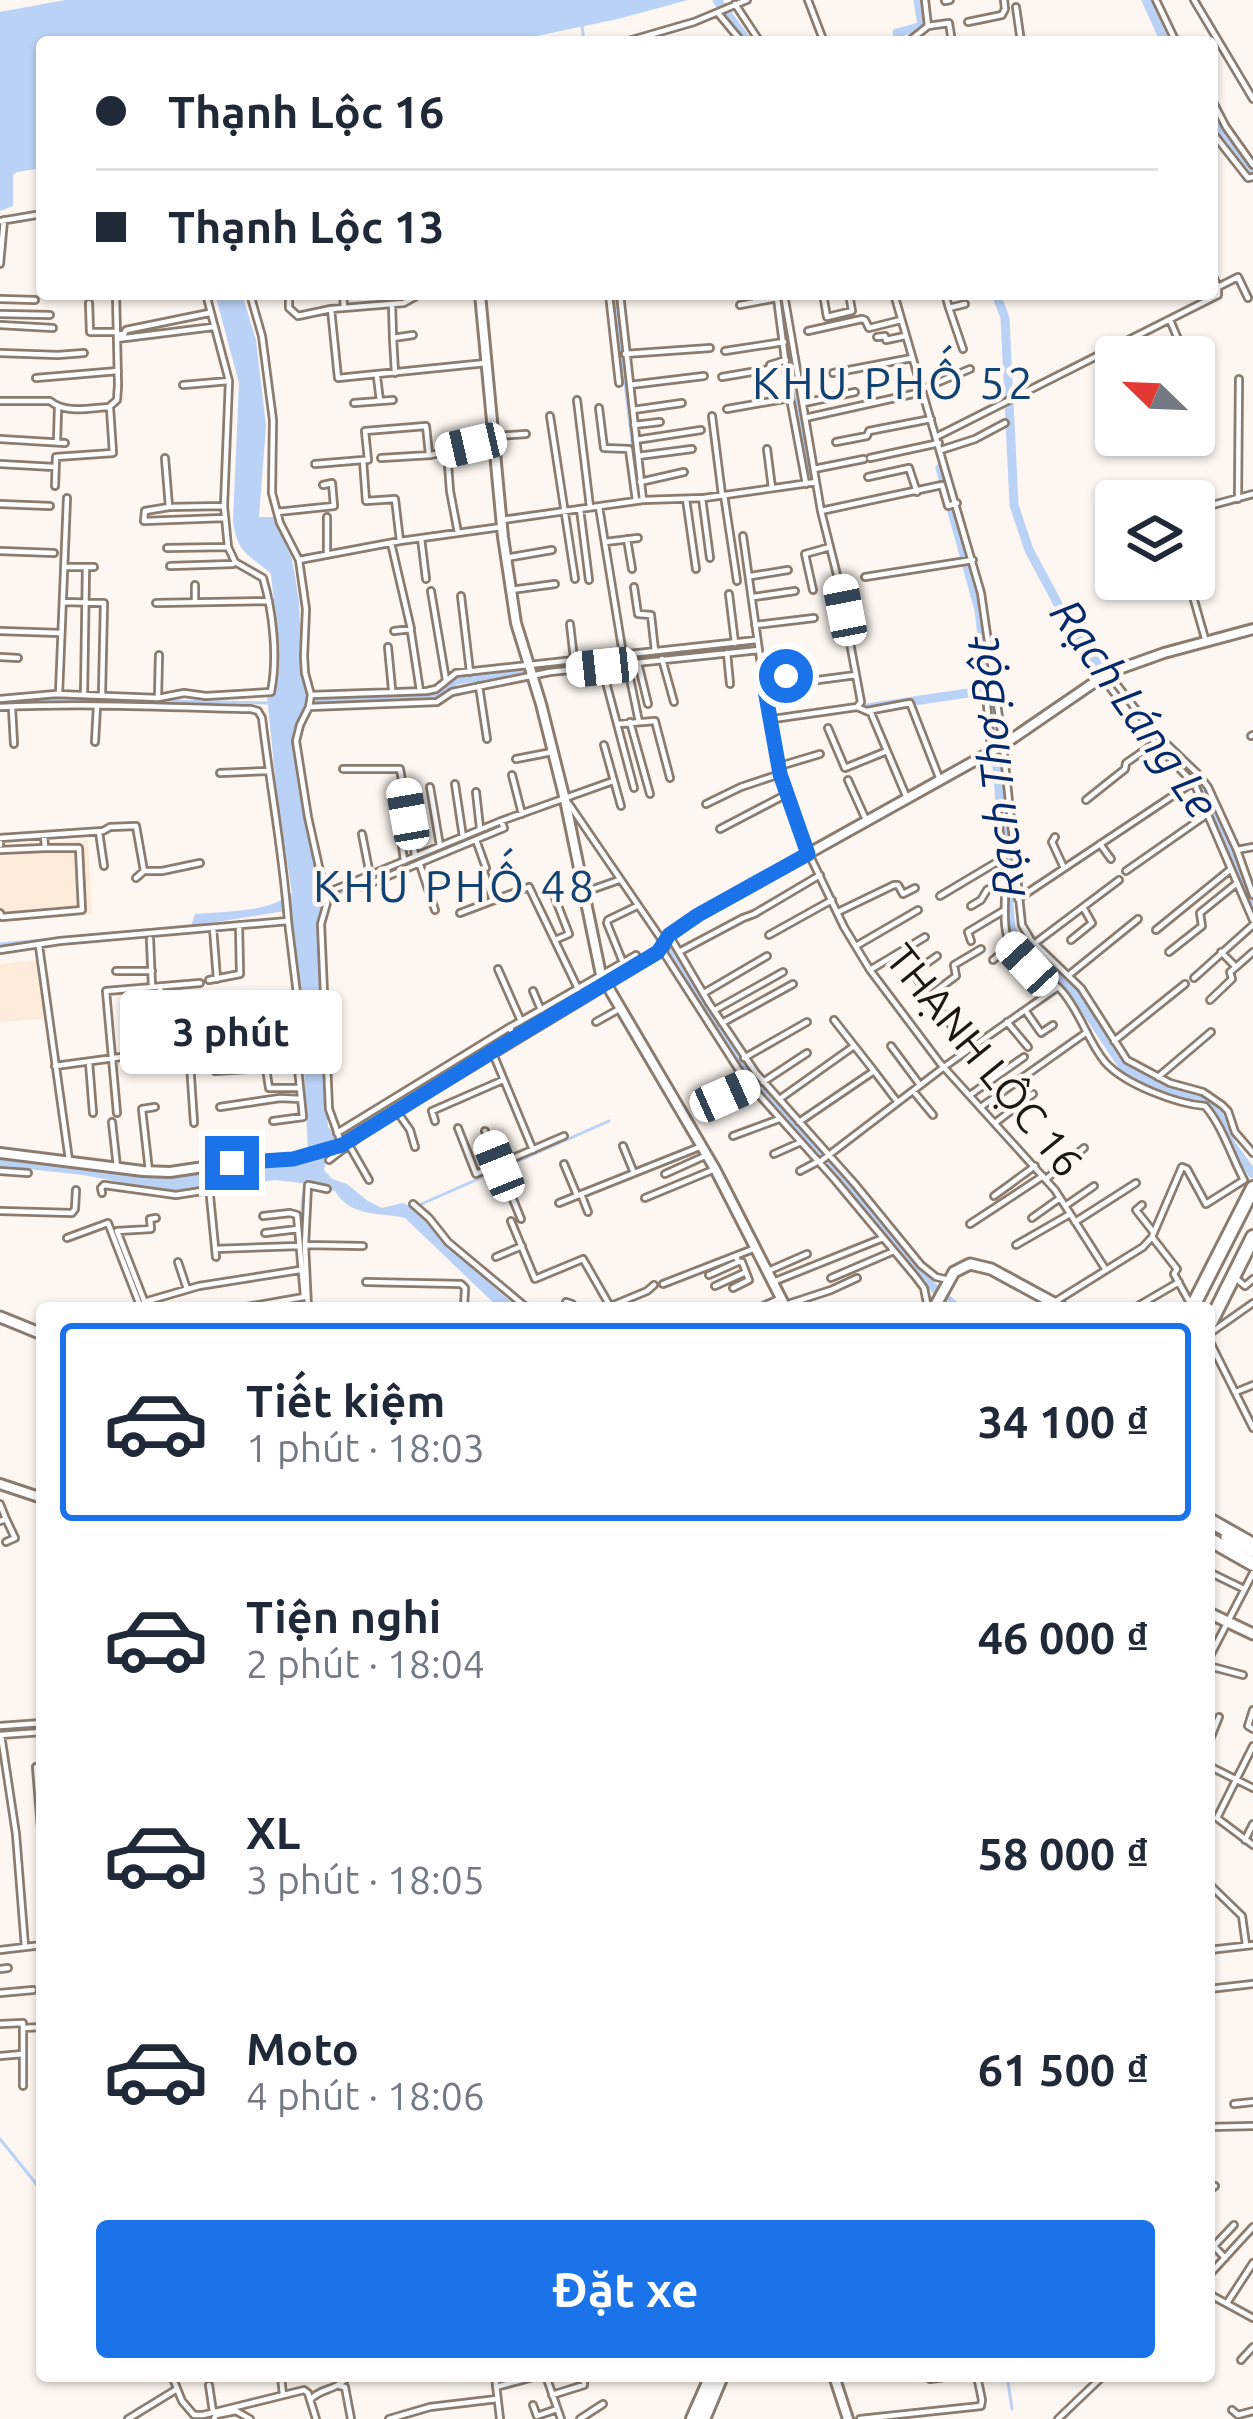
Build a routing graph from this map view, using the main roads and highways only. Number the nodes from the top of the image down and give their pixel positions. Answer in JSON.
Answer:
{"nodes":[{"id":1,"x":1251,"y":1195,"type":"edge"},
{"id":2,"x":1253,"y":1226,"type":"edge"},
{"id":3,"x":1253,"y":1237,"type":"edge"},
{"id":4,"x":936,"y":1302,"type":"edge"},
{"id":5,"x":1043,"y":1302,"type":"edge"},
{"id":6,"x":1194,"y":1302,"type":"edge"},
{"id":7,"x":1215,"y":1302,"type":"edge"},
{"id":8,"x":1215,"y":1313,"type":"edge"},
{"id":9,"x":0,"y":1317,"type":"edge"},
{"id":10,"x":36,"y":1332,"type":"edge"},
{"id":11,"x":1215,"y":1533,"type":"edge"},
{"id":12,"x":1253,"y":1555,"type":"edge"},
{"id":13,"x":1215,"y":1616,"type":"edge"},
{"id":14,"x":1253,"y":1634,"type":"edge"},
{"id":15,"x":705,"y":2382,"type":"edge"},
{"id":16,"x":722,"y":2382,"type":"edge"},
{"id":17,"x":709,"y":2412,"type":"edge"},
{"id":18,"x":690,"y":2419,"type":"edge"}],
"edges":[{"from":1,"to":6,"type":"highway"},
{"from":2,"to":7,"type":"highway"},
{"from":3,"to":8,"type":"highway"},
{"from":4,"to":5,"type":"main road"},
{"from":9,"to":10,"type":"main road"},
{"from":11,"to":12,"type":"highway"},
{"from":13,"to":14,"type":"main road"},
{"from":15,"to":18,"type":"highway"},
{"from":16,"to":17,"type":"highway"}]}
